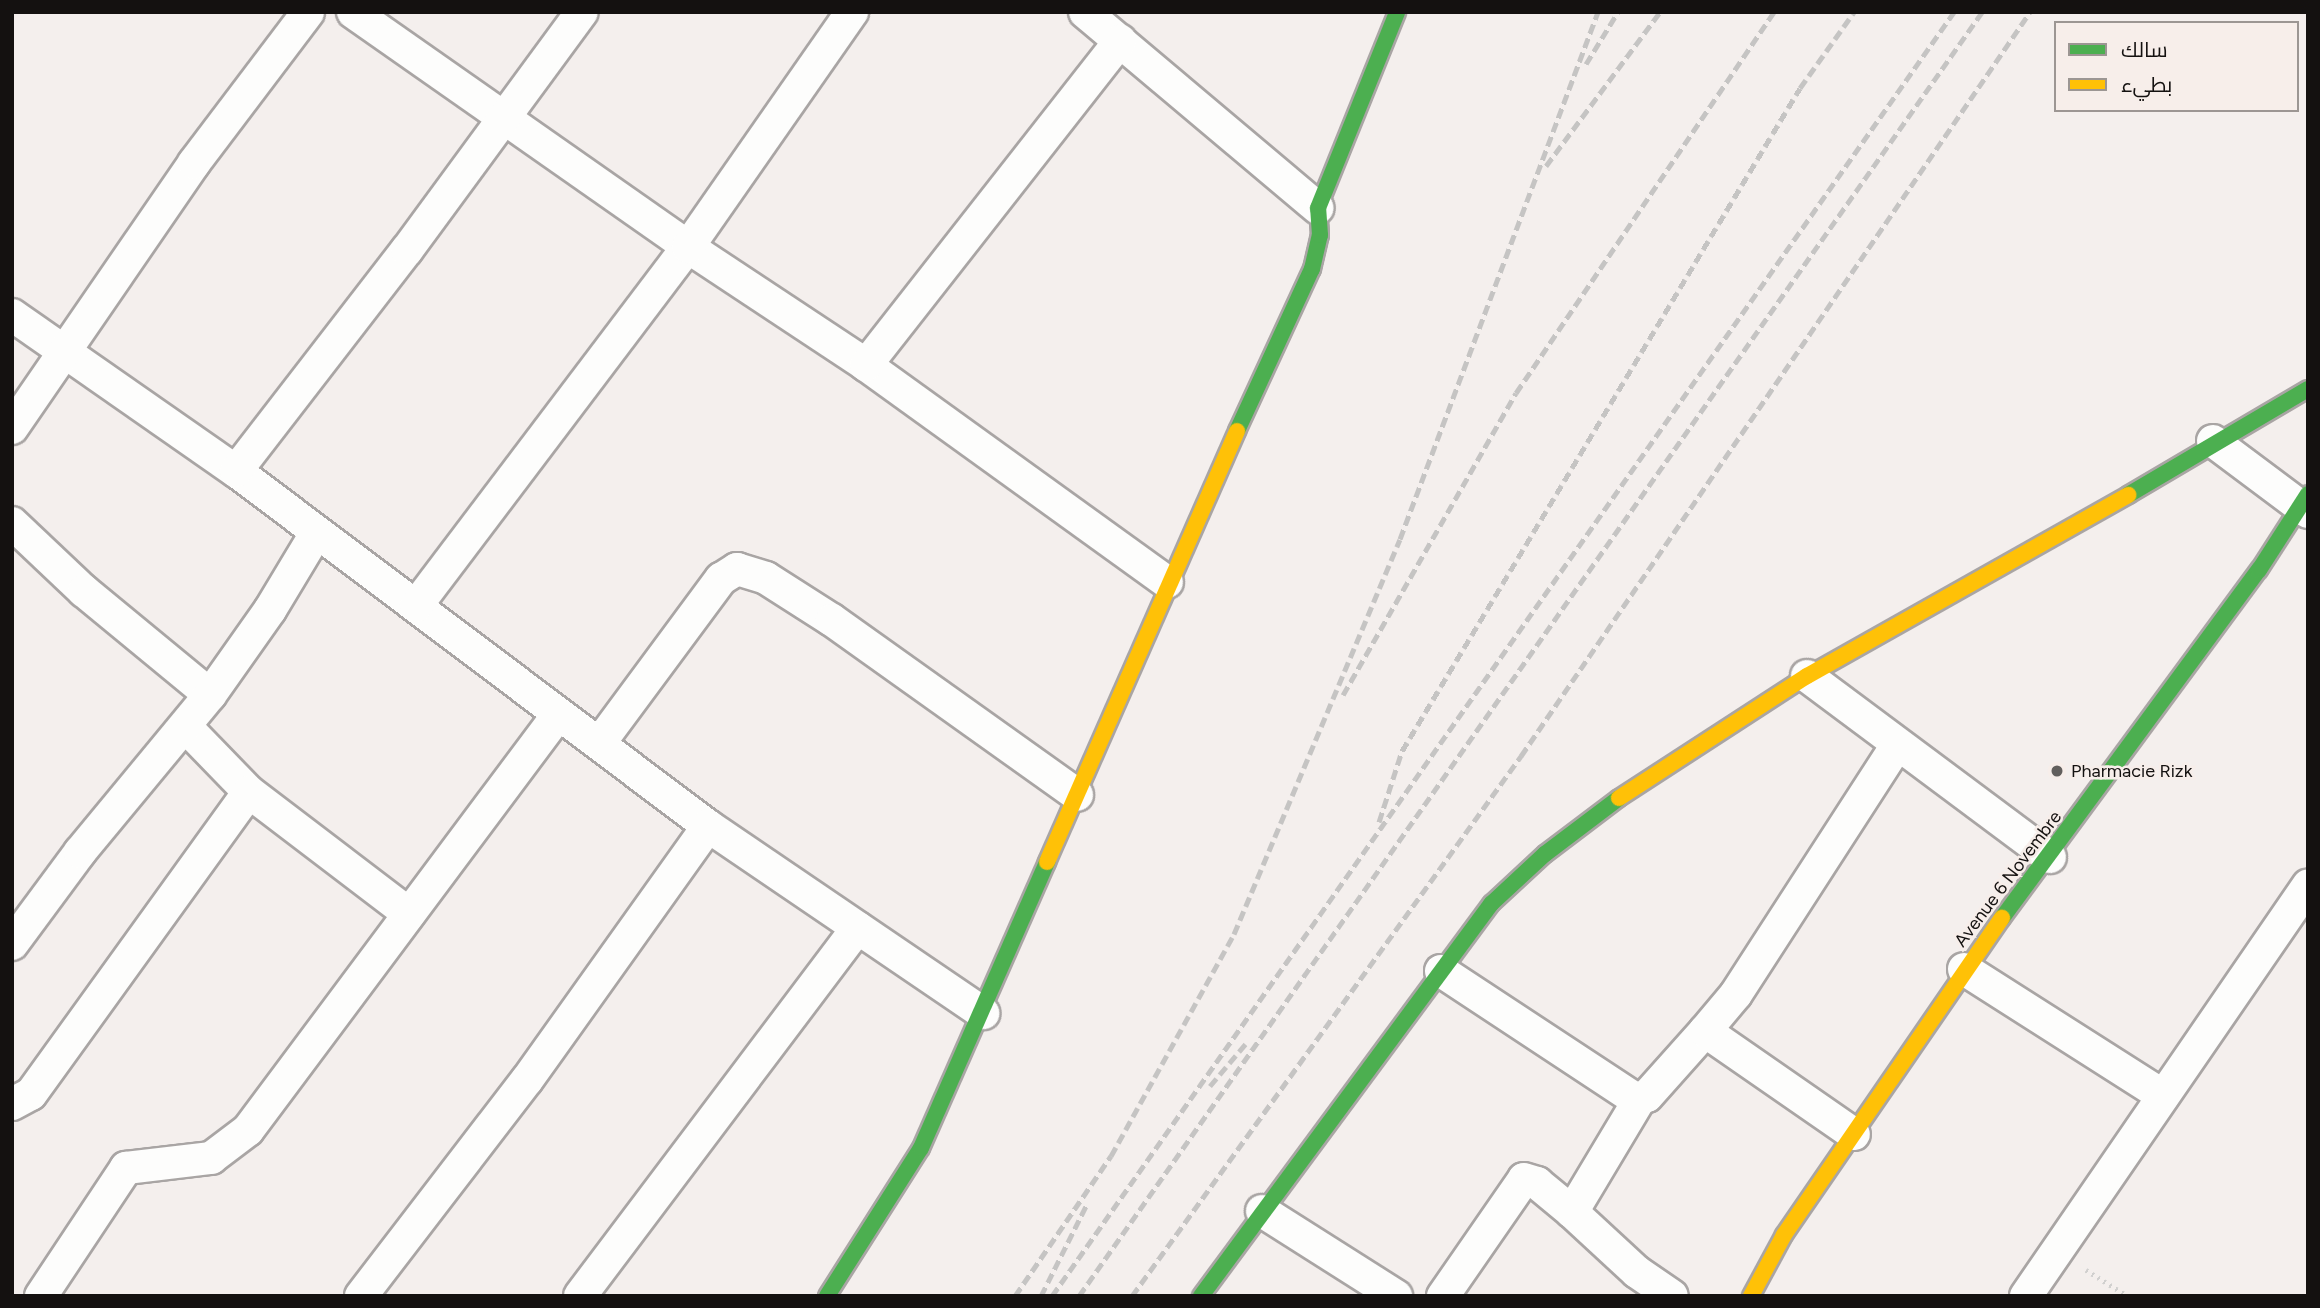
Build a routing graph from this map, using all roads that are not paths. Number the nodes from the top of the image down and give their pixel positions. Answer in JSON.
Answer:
{"nodes":[{"id":1,"x":307,"y":12,"type":"edge"},
{"id":2,"x":353,"y":12,"type":"edge"},
{"id":3,"x":582,"y":12,"type":"edge"},
{"id":4,"x":852,"y":12,"type":"edge"},
{"id":5,"x":1085,"y":12,"type":"edge"},
{"id":6,"x":1396,"y":12,"type":"edge"},
{"id":7,"x":1120,"y":41,"type":"junction"},
{"id":8,"x":505,"y":120,"type":"junction"},
{"id":9,"x":1318,"y":208,"type":"junction"},
{"id":10,"x":688,"y":247,"type":"junction"},
{"id":11,"x":12,"y":315,"type":"edge"},
{"id":12,"x":66,"y":353,"type":"junction"},
{"id":13,"x":866,"y":365,"type":"junction"},
{"id":14,"x":2308,"y":389,"type":"edge"},
{"id":15,"x":12,"y":428,"type":"edge"},
{"id":16,"x":2213,"y":441,"type":"junction"},
{"id":17,"x":236,"y":471,"type":"junction"},
{"id":18,"x":2305,"y":504,"type":"edge"},
{"id":19,"x":12,"y":523,"type":"edge"},
{"id":20,"x":315,"y":535,"type":"junction"},
{"id":21,"x":1167,"y":582,"type":"junction"},
{"id":22,"x":416,"y":606,"type":"junction"},
{"id":23,"x":1807,"y":676,"type":"junction"},
{"id":24,"x":210,"y":695,"type":"junction"},
{"id":25,"x":557,"y":716,"type":"junction"},
{"id":26,"x":186,"y":727,"type":"junction"},
{"id":27,"x":601,"y":741,"type":"junction"},
{"id":28,"x":1897,"y":745,"type":"junction"},
{"id":29,"x":249,"y":792,"type":"junction"},
{"id":30,"x":1077,"y":795,"type":"junction"},
{"id":31,"x":708,"y":826,"type":"junction"},
{"id":32,"x":2050,"y":857,"type":"junction"},
{"id":33,"x":2308,"y":886,"type":"edge"},
{"id":34,"x":409,"y":914,"type":"junction"},
{"id":35,"x":857,"y":928,"type":"junction"},
{"id":36,"x":12,"y":944,"type":"edge"},
{"id":37,"x":1964,"y":970,"type":"junction"},
{"id":38,"x":1441,"y":971,"type":"junction"},
{"id":39,"x":983,"y":1013,"type":"junction"},
{"id":40,"x":1705,"y":1031,"type":"junction"},
{"id":41,"x":2163,"y":1096,"type":"junction"},
{"id":42,"x":1639,"y":1100,"type":"junction"},
{"id":43,"x":12,"y":1104,"type":"edge"},
{"id":44,"x":1854,"y":1134,"type":"junction"},
{"id":45,"x":1262,"y":1211,"type":"junction"},
{"id":46,"x":1572,"y":1212,"type":"junction"},
{"id":47,"x":41,"y":1296,"type":"edge"},
{"id":48,"x":361,"y":1296,"type":"edge"},
{"id":49,"x":580,"y":1296,"type":"edge"},
{"id":50,"x":827,"y":1296,"type":"edge"},
{"id":51,"x":1201,"y":1296,"type":"edge"},
{"id":52,"x":1396,"y":1296,"type":"edge"},
{"id":53,"x":1444,"y":1296,"type":"edge"},
{"id":54,"x":1672,"y":1296,"type":"edge"},
{"id":55,"x":1751,"y":1296,"type":"edge"},
{"id":56,"x":2026,"y":1296,"type":"edge"}],
"edges":[{"from":1,"to":12,"type":"street"},
{"from":2,"to":8,"type":"street"},
{"from":3,"to":8,"type":"street"},
{"from":4,"to":10,"type":"street"},
{"from":5,"to":7,"type":"street"},
{"from":6,"to":9,"type":"street"},
{"from":7,"to":9,"type":"street"},
{"from":7,"to":13,"type":"street"},
{"from":8,"to":10,"type":"street"},
{"from":8,"to":17,"type":"street"},
{"from":9,"to":21,"type":"street"},
{"from":10,"to":13,"type":"street"},
{"from":10,"to":22,"type":"street"},
{"from":11,"to":12,"type":"street"},
{"from":12,"to":15,"type":"street"},
{"from":12,"to":17,"type":"street"},
{"from":13,"to":21,"type":"street"},
{"from":14,"to":16,"type":"street"},
{"from":16,"to":18,"type":"street"},
{"from":16,"to":23,"type":"street"},
{"from":17,"to":20,"type":"street"},
{"from":18,"to":32,"type":"street","name":"Avenue 6 Novembre"},
{"from":19,"to":24,"type":"street"},
{"from":20,"to":22,"type":"street"},
{"from":20,"to":24,"type":"street"},
{"from":21,"to":30,"type":"street"},
{"from":22,"to":25,"type":"street"},
{"from":23,"to":28,"type":"street"},
{"from":23,"to":38,"type":"street"},
{"from":24,"to":26,"type":"street"},
{"from":25,"to":27,"type":"street"},
{"from":25,"to":34,"type":"street"},
{"from":26,"to":29,"type":"street"},
{"from":26,"to":36,"type":"street"},
{"from":27,"to":30,"type":"street"},
{"from":27,"to":31,"type":"street"},
{"from":28,"to":32,"type":"street"},
{"from":28,"to":40,"type":"street"},
{"from":29,"to":34,"type":"street"},
{"from":29,"to":43,"type":"street"},
{"from":30,"to":39,"type":"street"},
{"from":31,"to":35,"type":"street"},
{"from":31,"to":48,"type":"street"},
{"from":32,"to":37,"type":"street","name":"Avenue 6 Novembre"},
{"from":33,"to":41,"type":"street"},
{"from":34,"to":47,"type":"street"},
{"from":35,"to":39,"type":"street"},
{"from":35,"to":49,"type":"street"},
{"from":37,"to":41,"type":"street"},
{"from":37,"to":44,"type":"street","name":"Avenue 6 Novembre"},
{"from":38,"to":42,"type":"street"},
{"from":38,"to":45,"type":"street"},
{"from":39,"to":50,"type":"street"},
{"from":40,"to":42,"type":"street"},
{"from":40,"to":44,"type":"street"},
{"from":41,"to":56,"type":"street"},
{"from":42,"to":46,"type":"street"},
{"from":44,"to":55,"type":"street","name":"Avenue 6 Novembre"},
{"from":45,"to":51,"type":"street"},
{"from":45,"to":52,"type":"street"},
{"from":46,"to":53,"type":"street"},
{"from":46,"to":54,"type":"street"}]}
